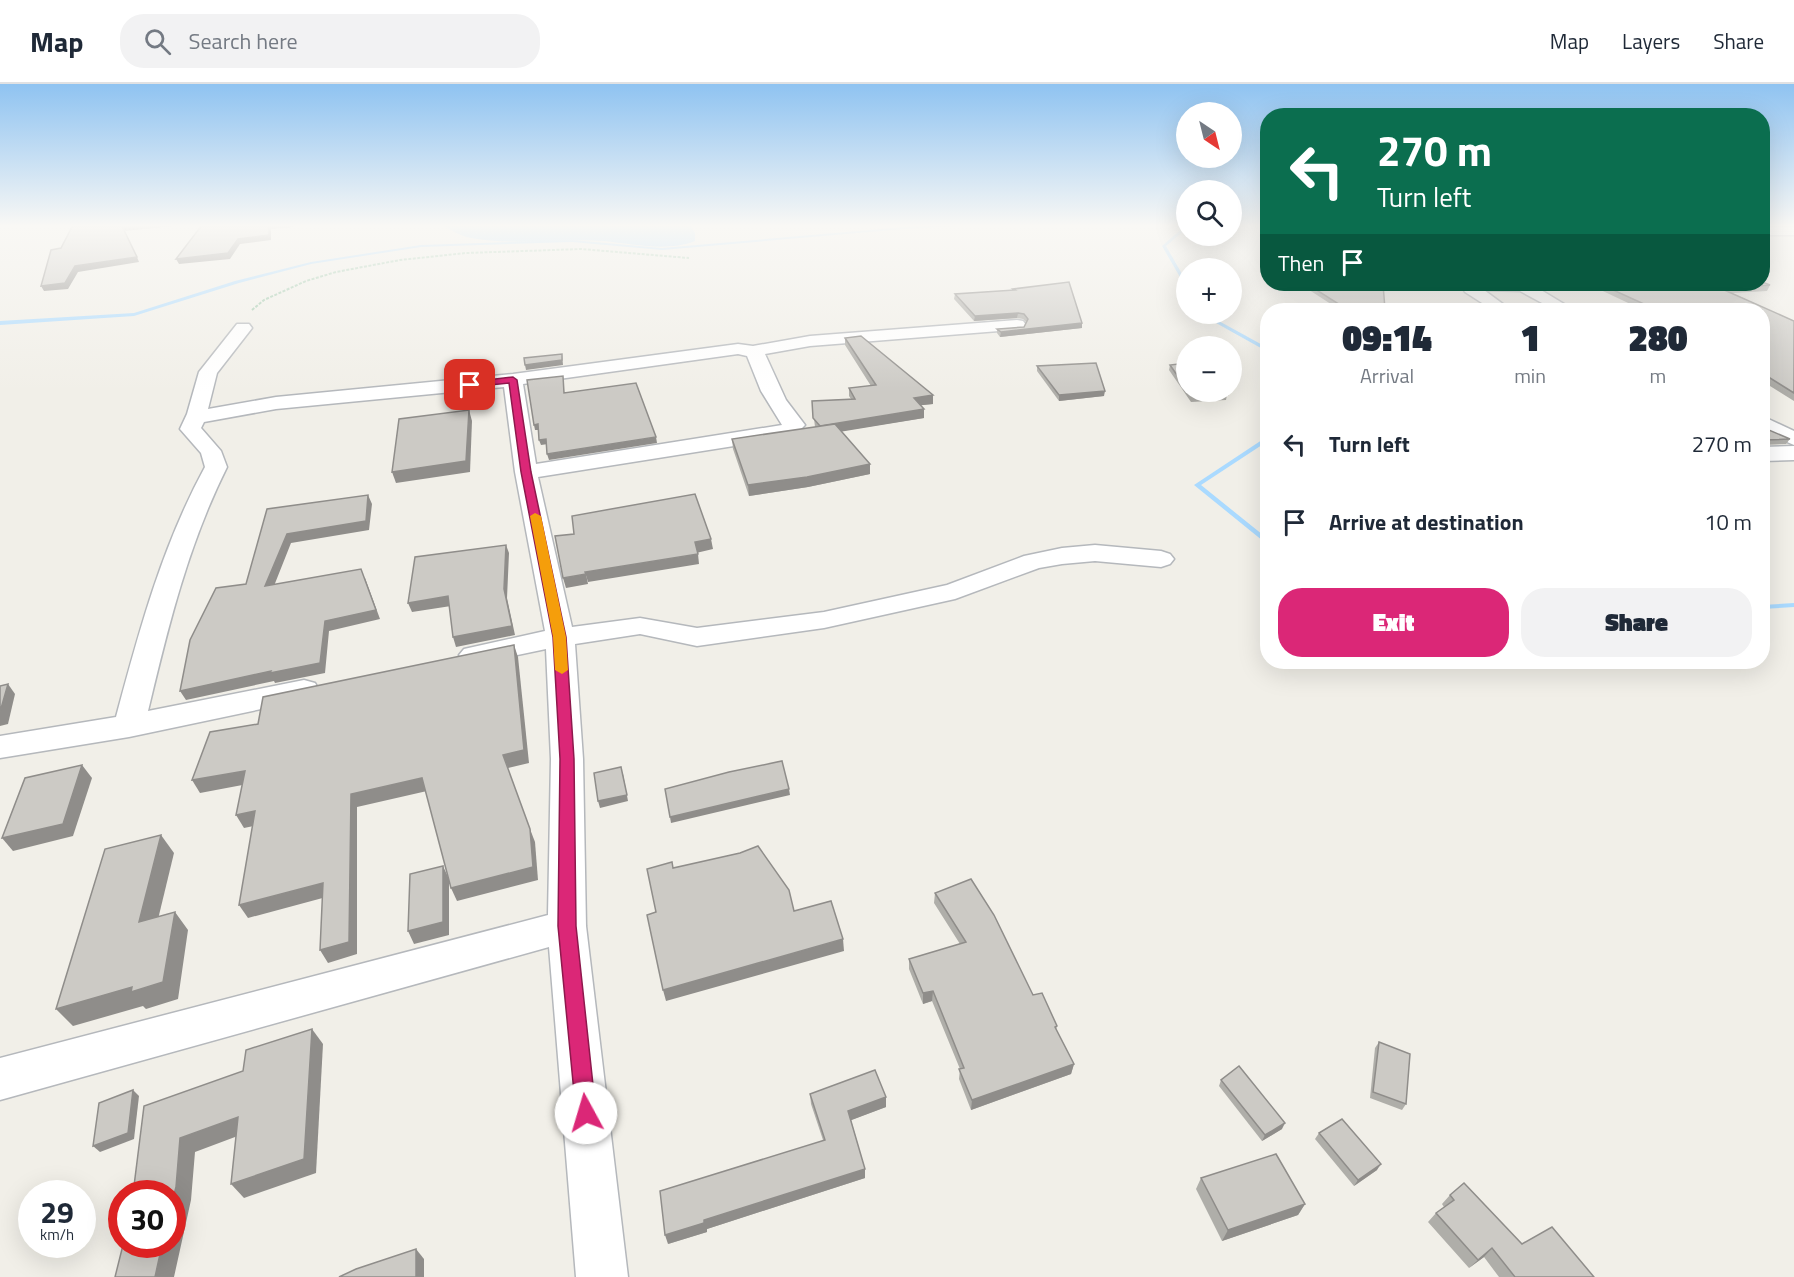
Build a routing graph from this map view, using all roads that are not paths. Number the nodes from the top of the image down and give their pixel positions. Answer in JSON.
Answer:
{"nodes":[{"id":1,"x":1474,"y":291,"type":"edge"},
{"id":2,"x":1533,"y":291,"type":"edge"},
{"id":3,"x":1492,"y":303,"type":"edge"},
{"id":4,"x":1554,"y":303,"type":"edge"},
{"id":5,"x":1017,"y":325,"type":"edge"},
{"id":6,"x":243,"y":328,"type":"road end"},
{"id":7,"x":753,"y":351,"type":"junction"},
{"id":8,"x":513,"y":380,"type":"junction"},
{"id":9,"x":197,"y":414,"type":"junction"},
{"id":10,"x":1770,"y":426,"type":"edge"},
{"id":11,"x":1794,"y":439,"type":"edge"},
{"id":12,"x":1794,"y":453,"type":"edge"},
{"id":13,"x":1770,"y":454,"type":"edge"},
{"id":14,"x":526,"y":472,"type":"junction"},
{"id":15,"x":1161,"y":559,"type":"dead end"},
{"id":16,"x":560,"y":637,"type":"junction"},
{"id":17,"x":443,"y":661,"type":"edge"},
{"id":18,"x":327,"y":685,"type":"edge"},
{"id":19,"x":129,"y":726,"type":"junction"},
{"id":20,"x":0,"y":747,"type":"edge"},
{"id":21,"x":567,"y":926,"type":"junction"},
{"id":22,"x":0,"y":1079,"type":"edge"},
{"id":23,"x":602,"y":1277,"type":"edge"}],
"edges":[{"from":1,"to":3,"type":"street"},
{"from":2,"to":4,"type":"street"},
{"from":5,"to":7,"type":"street"},
{"from":6,"to":9,"type":"street"},
{"from":7,"to":8,"type":"street"},
{"from":7,"to":14,"type":"street"},
{"from":8,"to":9,"type":"street"},
{"from":8,"to":14,"type":"street"},
{"from":9,"to":19,"type":"street"},
{"from":10,"to":11,"type":"street"},
{"from":12,"to":13,"type":"street"},
{"from":14,"to":16,"type":"street"},
{"from":15,"to":16,"type":"street"},
{"from":16,"to":17,"type":"street"},
{"from":16,"to":21,"type":"street"},
{"from":18,"to":19,"type":"street"},
{"from":19,"to":20,"type":"street"},
{"from":21,"to":22,"type":"street"},
{"from":21,"to":23,"type":"street"}]}
